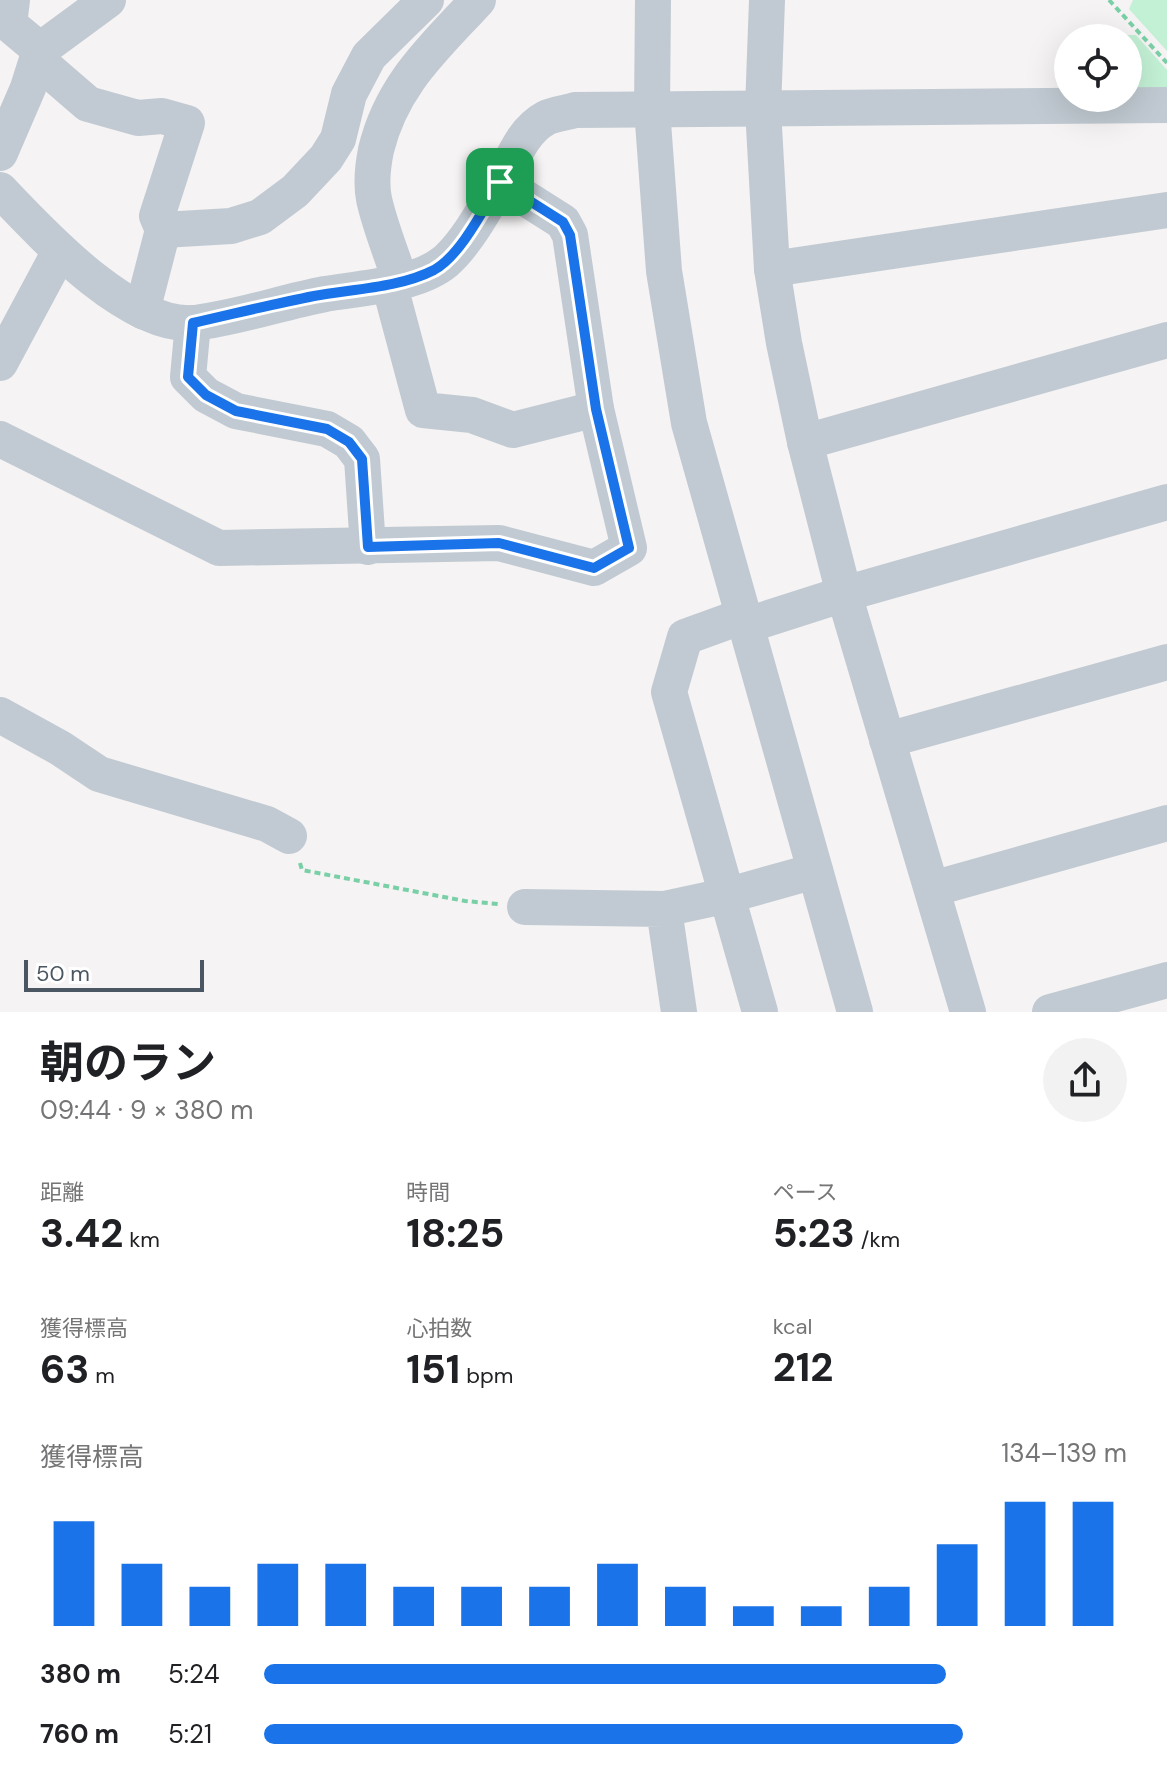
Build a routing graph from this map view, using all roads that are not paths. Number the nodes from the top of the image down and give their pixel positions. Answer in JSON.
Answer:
{"nodes":[{"id":1,"x":12,"y":0,"type":"edge"},
{"id":2,"x":108,"y":0,"type":"edge"},
{"id":3,"x":426,"y":0,"type":"edge"},
{"id":4,"x":478,"y":0,"type":"edge"},
{"id":5,"x":653,"y":0,"type":"edge"},
{"id":6,"x":767,"y":0,"type":"edge"},
{"id":7,"x":39,"y":55,"type":"junction"},
{"id":8,"x":1167,"y":105,"type":"edge"},
{"id":9,"x":652,"y":109,"type":"junction"},
{"id":10,"x":763,"y":109,"type":"junction"},
{"id":11,"x":0,"y":153,"type":"edge"},
{"id":12,"x":500,"y":182,"type":"junction"},
{"id":13,"x":0,"y":190,"type":"edge"},
{"id":14,"x":1167,"y":210,"type":"edge"},
{"id":15,"x":163,"y":230,"type":"junction"},
{"id":16,"x":59,"y":253,"type":"junction"},
{"id":17,"x":772,"y":269,"type":"junction"},
{"id":18,"x":395,"y":282,"type":"junction"},
{"id":19,"x":142,"y":311,"type":"junction"},
{"id":20,"x":193,"y":323,"type":"junction"},
{"id":21,"x":1167,"y":340,"type":"edge"},
{"id":22,"x":0,"y":363,"type":"edge"},
{"id":23,"x":596,"y":409,"type":"junction"},
{"id":24,"x":0,"y":439,"type":"edge"},
{"id":25,"x":805,"y":442,"type":"junction"},
{"id":26,"x":1167,"y":502,"type":"edge"},
{"id":27,"x":368,"y":547,"type":"junction"},
{"id":28,"x":844,"y":594,"type":"junction"},
{"id":29,"x":744,"y":621,"type":"junction"},
{"id":30,"x":1167,"y":662,"type":"edge"},
{"id":31,"x":0,"y":715,"type":"edge"},
{"id":32,"x":887,"y":740,"type":"junction"},
{"id":33,"x":1167,"y":823,"type":"edge"},
{"id":34,"x":289,"y":836,"type":"road end"},
{"id":35,"x":815,"y":871,"type":"junction"},
{"id":36,"x":932,"y":889,"type":"junction"},
{"id":37,"x":729,"y":895,"type":"junction"},
{"id":38,"x":525,"y":907,"type":"road end"},
{"id":39,"x":664,"y":909,"type":"junction"},
{"id":40,"x":1167,"y":980,"type":"edge"},
{"id":41,"x":679,"y":1012,"type":"edge"},
{"id":42,"x":760,"y":1012,"type":"edge"},
{"id":43,"x":855,"y":1012,"type":"edge"},
{"id":44,"x":968,"y":1012,"type":"edge"},
{"id":45,"x":1050,"y":1012,"type":"edge"}],
"edges":[{"from":1,"to":7,"type":"street"},
{"from":2,"to":7,"type":"street"},
{"from":3,"to":15,"type":"street"},
{"from":4,"to":18,"type":"street"},
{"from":5,"to":9,"type":"street"},
{"from":6,"to":10,"type":"street"},
{"from":7,"to":11,"type":"street"},
{"from":7,"to":15,"type":"street"},
{"from":8,"to":10,"type":"street"},
{"from":9,"to":10,"type":"street"},
{"from":9,"to":12,"type":"street"},
{"from":9,"to":29,"type":"street"},
{"from":10,"to":17,"type":"street"},
{"from":12,"to":18,"type":"street"},
{"from":12,"to":23,"type":"street"},
{"from":13,"to":16,"type":"street"},
{"from":14,"to":17,"type":"street"},
{"from":15,"to":19,"type":"street"},
{"from":16,"to":19,"type":"street"},
{"from":16,"to":22,"type":"street"},
{"from":17,"to":25,"type":"street"},
{"from":18,"to":20,"type":"street"},
{"from":18,"to":23,"type":"street"},
{"from":19,"to":20,"type":"street"},
{"from":20,"to":27,"type":"street"},
{"from":21,"to":25,"type":"street"},
{"from":23,"to":27,"type":"street"},
{"from":24,"to":27,"type":"street"},
{"from":25,"to":28,"type":"street"},
{"from":26,"to":28,"type":"street"},
{"from":28,"to":29,"type":"street"},
{"from":28,"to":32,"type":"street"},
{"from":29,"to":35,"type":"street"},
{"from":29,"to":37,"type":"street"},
{"from":30,"to":32,"type":"street"},
{"from":31,"to":34,"type":"street"},
{"from":32,"to":36,"type":"street"},
{"from":33,"to":36,"type":"street"},
{"from":35,"to":37,"type":"street"},
{"from":35,"to":43,"type":"street"},
{"from":36,"to":44,"type":"street"},
{"from":37,"to":39,"type":"street"},
{"from":37,"to":42,"type":"street"},
{"from":38,"to":39,"type":"street"},
{"from":39,"to":41,"type":"street"},
{"from":40,"to":45,"type":"street"}]}
